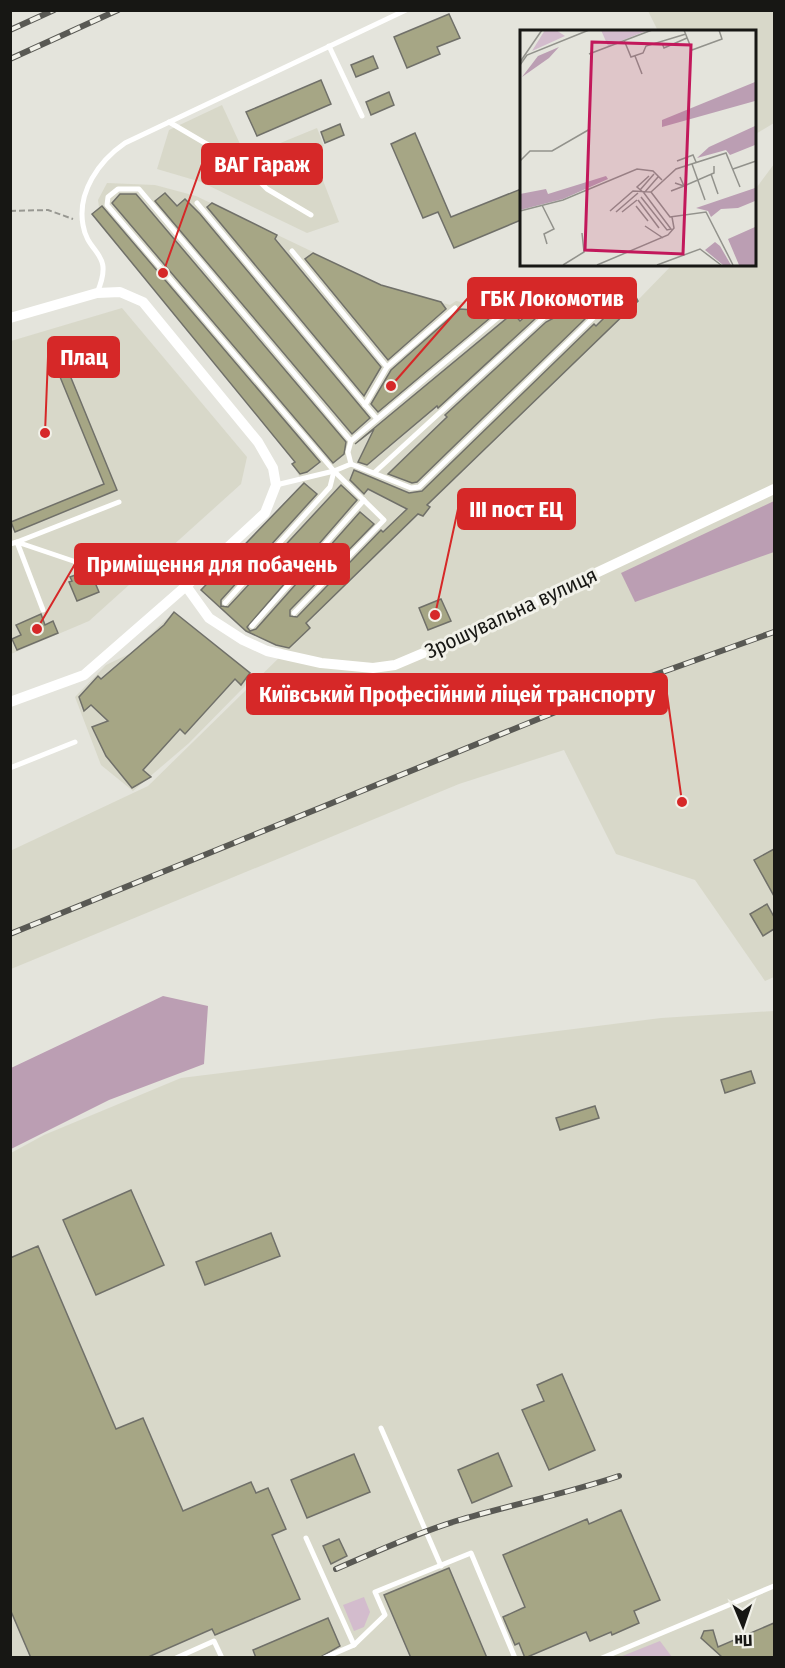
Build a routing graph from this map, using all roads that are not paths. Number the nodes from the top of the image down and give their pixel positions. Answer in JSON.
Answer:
{"nodes":[{"id":1,"x":406,"y":10,"type":"edge"},
{"id":2,"x":329,"y":46,"type":"junction"},
{"id":3,"x":362,"y":116,"type":"dead end"},
{"id":4,"x":169,"y":122,"type":"junction"},
{"id":5,"x":197,"y":203,"type":"dead end"},
{"id":6,"x":311,"y":215,"type":"dead end"},
{"id":7,"x":292,"y":251,"type":"dead end"},
{"id":8,"x":97,"y":293,"type":"junction"},
{"id":9,"x":454,"y":308,"type":"dead end"},
{"id":10,"x":551,"y":312,"type":"dead end"},
{"id":11,"x":501,"y":315,"type":"dead end"},
{"id":12,"x":10,"y":318,"type":"edge"},
{"id":13,"x":593,"y":318,"type":"dead end"},
{"id":14,"x":387,"y":368,"type":"junction"},
{"id":15,"x":365,"y":405,"type":"junction"},
{"id":16,"x":377,"y":419,"type":"junction"},
{"id":17,"x":351,"y":441,"type":"junction"},
{"id":18,"x":351,"y":464,"type":"junction"},
{"id":19,"x":334,"y":471,"type":"junction"},
{"id":20,"x":375,"y":472,"type":"junction"},
{"id":21,"x":276,"y":485,"type":"junction"},
{"id":22,"x":774,"y":489,"type":"edge"},
{"id":23,"x":364,"y":500,"type":"junction"},
{"id":24,"x":118,"y":502,"type":"dead end"},
{"id":25,"x":14,"y":543,"type":"edge"},
{"id":26,"x":88,"y":566,"type":"dead end"},
{"id":27,"x":186,"y":586,"type":"junction"},
{"id":28,"x":225,"y":603,"type":"dead end"},
{"id":29,"x":43,"y":610,"type":"dead end"},
{"id":30,"x":294,"y":613,"type":"dead end"},
{"id":31,"x":252,"y":626,"type":"dead end"},
{"id":32,"x":10,"y":702,"type":"edge"},
{"id":33,"x":75,"y":742,"type":"dead end"},
{"id":34,"x":10,"y":768,"type":"edge"},
{"id":35,"x":381,"y":1428,"type":"dead end"},
{"id":36,"x":306,"y":1538,"type":"dead end"},
{"id":37,"x":441,"y":1566,"type":"junction"},
{"id":38,"x":774,"y":1587,"type":"edge"},
{"id":39,"x":354,"y":1645,"type":"junction"},
{"id":40,"x":176,"y":1658,"type":"edge"},
{"id":41,"x":222,"y":1658,"type":"edge"},
{"id":42,"x":324,"y":1658,"type":"edge"},
{"id":43,"x":515,"y":1658,"type":"edge"},
{"id":44,"x":602,"y":1658,"type":"edge"}],
"edges":[{"from":1,"to":2,"type":"lane"},
{"from":2,"to":3,"type":"lane"},
{"from":2,"to":4,"type":"lane"},
{"from":4,"to":6,"type":"lane"},
{"from":4,"to":8,"type":"lane"},
{"from":5,"to":15,"type":"lane"},
{"from":7,"to":14,"type":"lane"},
{"from":8,"to":12,"type":"street"},
{"from":8,"to":21,"type":"street"},
{"from":9,"to":14,"type":"lane"},
{"from":10,"to":20,"type":"lane"},
{"from":11,"to":16,"type":"lane"},
{"from":13,"to":20,"type":"lane"},
{"from":14,"to":15,"type":"lane"},
{"from":15,"to":16,"type":"lane"},
{"from":16,"to":17,"type":"lane"},
{"from":17,"to":18,"type":"lane"},
{"from":17,"to":19,"type":"lane"},
{"from":18,"to":19,"type":"lane"},
{"from":18,"to":20,"type":"lane"},
{"from":19,"to":21,"type":"lane"},
{"from":19,"to":23,"type":"lane"},
{"from":19,"to":28,"type":"lane"},
{"from":21,"to":27,"type":"street"},
{"from":22,"to":27,"type":"street","name":"Зрошувальна вулиця"},
{"from":23,"to":30,"type":"lane"},
{"from":23,"to":31,"type":"lane"},
{"from":24,"to":25,"type":"lane"},
{"from":25,"to":26,"type":"lane"},
{"from":25,"to":29,"type":"lane"},
{"from":27,"to":32,"type":"street"},
{"from":33,"to":34,"type":"lane"},
{"from":35,"to":37,"type":"lane"},
{"from":36,"to":39,"type":"lane"},
{"from":37,"to":39,"type":"lane"},
{"from":37,"to":43,"type":"lane"},
{"from":38,"to":44,"type":"lane"},
{"from":39,"to":42,"type":"lane"},
{"from":40,"to":41,"type":"lane"}]}
